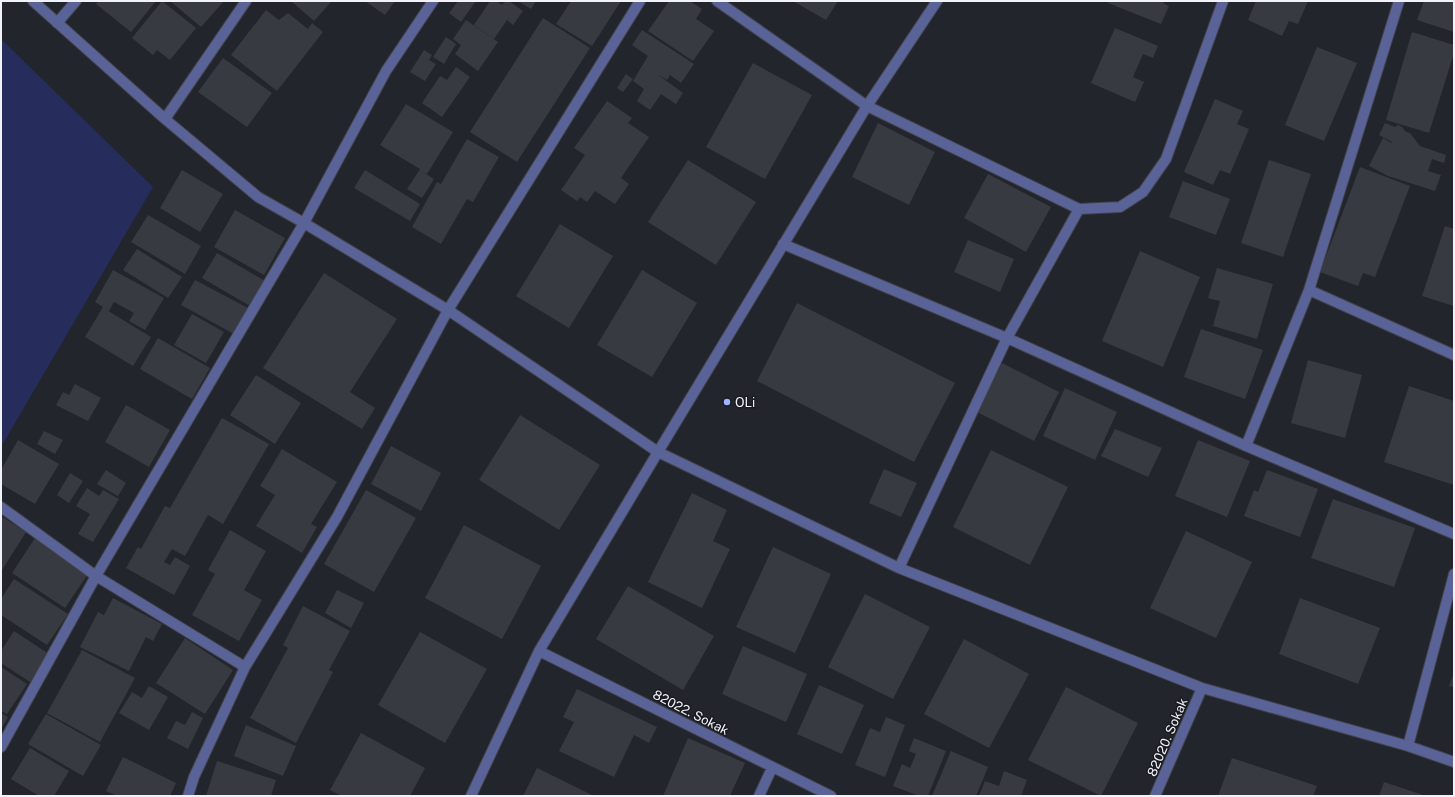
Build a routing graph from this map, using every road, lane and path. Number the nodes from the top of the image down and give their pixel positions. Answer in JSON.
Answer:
{"nodes":[{"id":1,"x":33,"y":1,"type":"edge"},
{"id":2,"x":76,"y":1,"type":"edge"},
{"id":3,"x":246,"y":1,"type":"edge"},
{"id":4,"x":433,"y":1,"type":"edge"},
{"id":5,"x":640,"y":1,"type":"edge"},
{"id":6,"x":716,"y":1,"type":"edge"},
{"id":7,"x":937,"y":1,"type":"edge"},
{"id":8,"x":1224,"y":1,"type":"edge"},
{"id":9,"x":1399,"y":1,"type":"edge"},
{"id":10,"x":57,"y":22,"type":"junction"},
{"id":11,"x":867,"y":106,"type":"junction"},
{"id":12,"x":165,"y":119,"type":"junction"},
{"id":13,"x":1078,"y":209,"type":"junction"},
{"id":14,"x":304,"y":223,"type":"junction"},
{"id":15,"x":783,"y":244,"type":"junction"},
{"id":16,"x":1309,"y":290,"type":"junction"},
{"id":17,"x":448,"y":310,"type":"junction"},
{"id":18,"x":1007,"y":338,"type":"junction"},
{"id":19,"x":1454,"y":355,"type":"edge"},
{"id":20,"x":1246,"y":446,"type":"junction"},
{"id":21,"x":658,"y":452,"type":"junction"},
{"id":22,"x":1,"y":507,"type":"edge"},
{"id":23,"x":1454,"y":534,"type":"edge"},
{"id":24,"x":899,"y":568,"type":"junction"},
{"id":25,"x":1454,"y":574,"type":"edge"},
{"id":26,"x":96,"y":576,"type":"junction"},
{"id":27,"x":539,"y":651,"type":"junction"},
{"id":28,"x":245,"y":667,"type":"junction"},
{"id":29,"x":1202,"y":688,"type":"junction"},
{"id":30,"x":1408,"y":746,"type":"junction"},
{"id":31,"x":1,"y":747,"type":"edge"},
{"id":32,"x":1454,"y":762,"type":"edge"},
{"id":33,"x":772,"y":768,"type":"junction"},
{"id":34,"x":188,"y":796,"type":"edge"},
{"id":35,"x":471,"y":796,"type":"edge"},
{"id":36,"x":760,"y":796,"type":"edge"},
{"id":37,"x":831,"y":796,"type":"edge"},
{"id":38,"x":1155,"y":796,"type":"edge"}],
"edges":[{"from":1,"to":10,"type":"street"},
{"from":2,"to":10,"type":"street"},
{"from":3,"to":12,"type":"street"},
{"from":4,"to":14,"type":"street"},
{"from":5,"to":17,"type":"street"},
{"from":6,"to":11,"type":"street"},
{"from":7,"to":11,"type":"street"},
{"from":8,"to":13,"type":"street"},
{"from":9,"to":16,"type":"street"},
{"from":10,"to":12,"type":"street"},
{"from":11,"to":13,"type":"street"},
{"from":11,"to":15,"type":"street"},
{"from":12,"to":14,"type":"street"},
{"from":13,"to":18,"type":"street"},
{"from":14,"to":17,"type":"street"},
{"from":14,"to":26,"type":"street"},
{"from":15,"to":18,"type":"street"},
{"from":15,"to":21,"type":"street"},
{"from":16,"to":19,"type":"street"},
{"from":16,"to":20,"type":"street"},
{"from":17,"to":21,"type":"street"},
{"from":17,"to":28,"type":"street"},
{"from":18,"to":20,"type":"street"},
{"from":18,"to":24,"type":"street"},
{"from":20,"to":23,"type":"street"},
{"from":21,"to":24,"type":"street"},
{"from":21,"to":27,"type":"street"},
{"from":22,"to":26,"type":"street"},
{"from":24,"to":29,"type":"street"},
{"from":25,"to":30,"type":"street"},
{"from":26,"to":28,"type":"street"},
{"from":26,"to":31,"type":"street"},
{"from":27,"to":33,"type":"street","name":"82022. Sokak"},
{"from":27,"to":35,"type":"street"},
{"from":28,"to":34,"type":"street"},
{"from":29,"to":30,"type":"street"},
{"from":29,"to":38,"type":"street","name":"82020. Sokak"},
{"from":30,"to":32,"type":"street"},
{"from":33,"to":36,"type":"street"},
{"from":33,"to":37,"type":"street","name":"82022. Sokak"}]}
